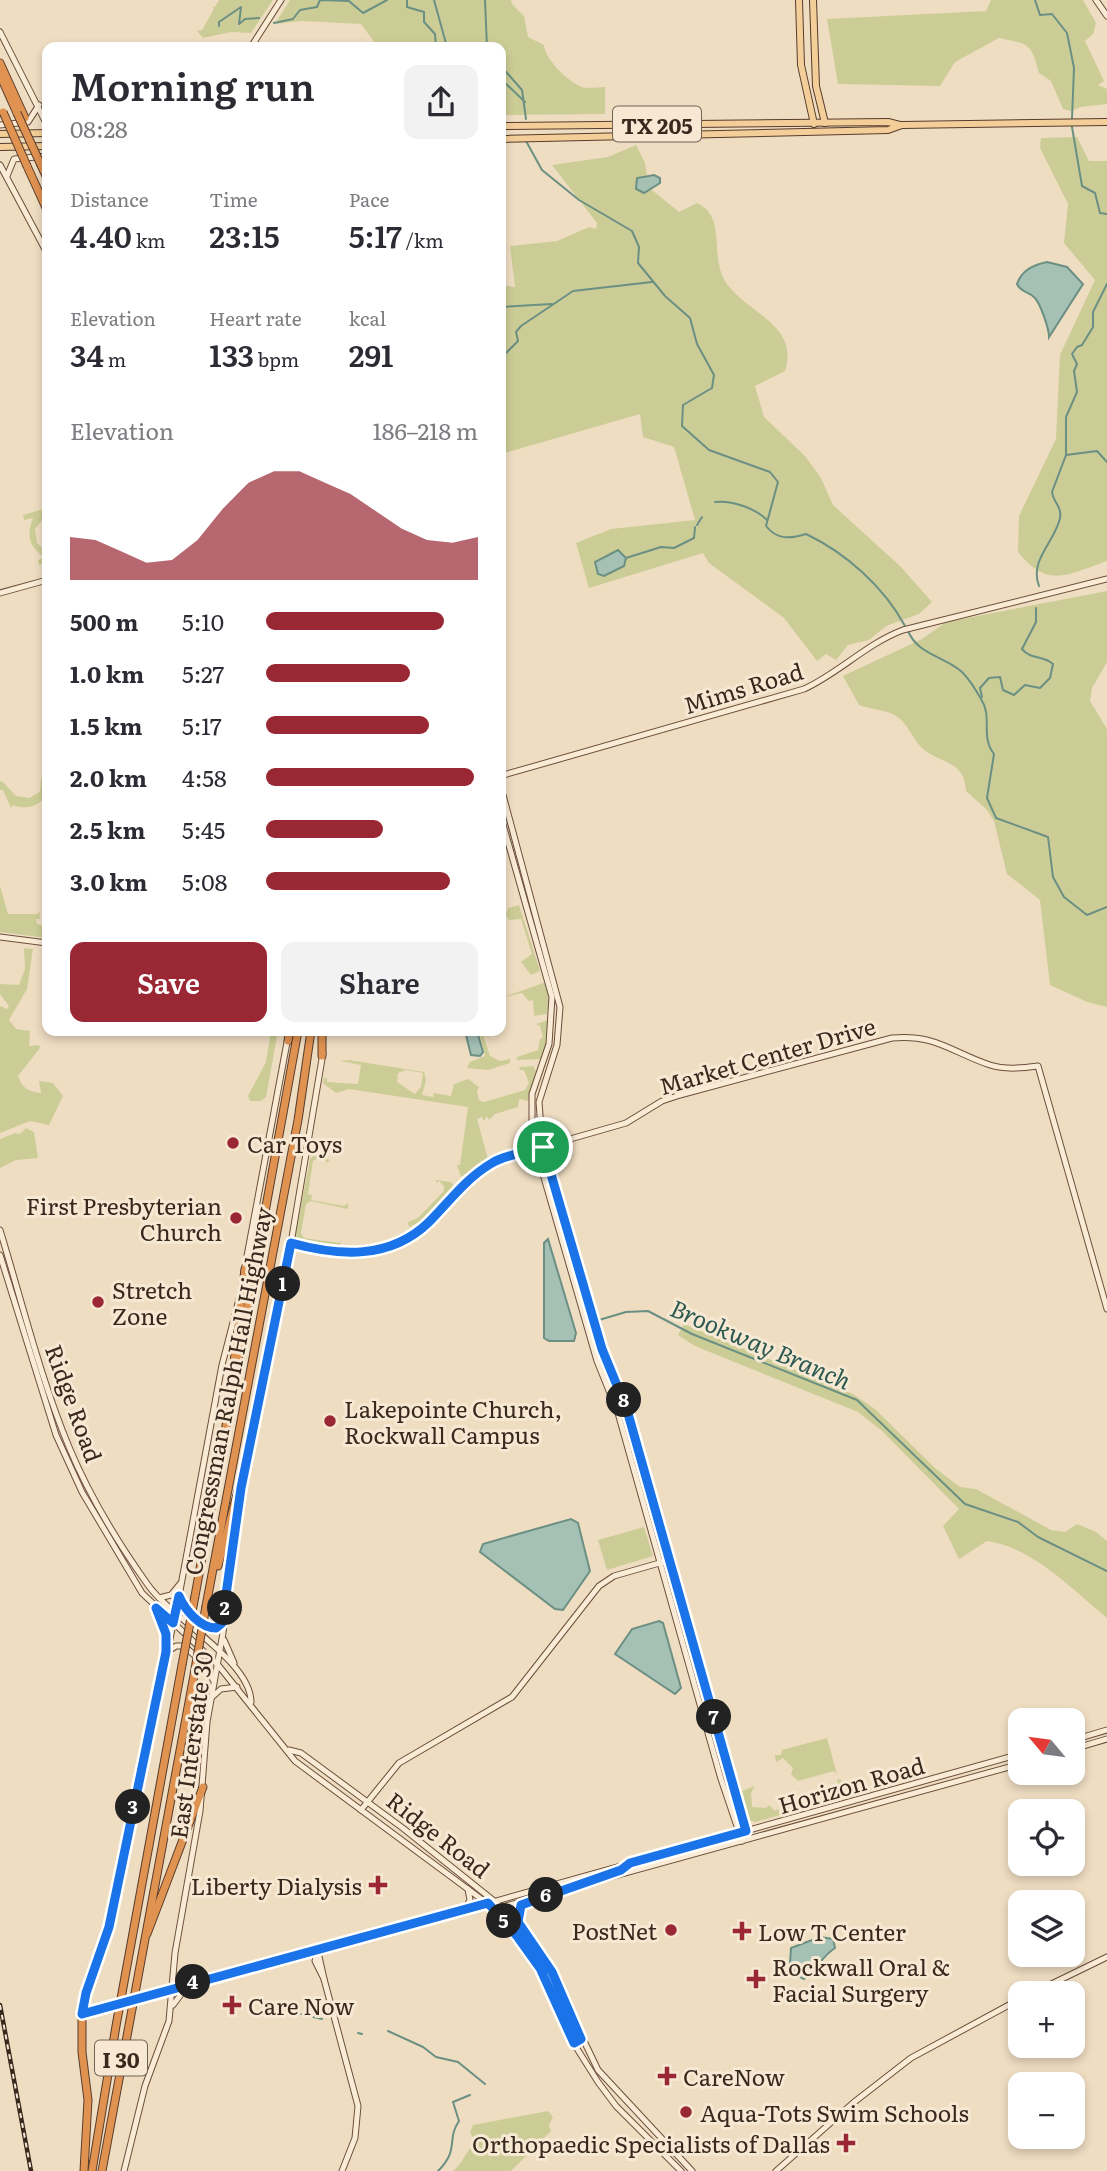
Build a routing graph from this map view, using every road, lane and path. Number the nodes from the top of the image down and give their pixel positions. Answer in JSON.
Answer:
{"nodes":[{"id":1,"x":281,"y":0,"type":"edge"},
{"id":2,"x":799,"y":0,"type":"edge"},
{"id":3,"x":813,"y":0,"type":"edge"},
{"id":4,"x":1096,"y":0,"type":"edge"},
{"id":5,"x":1107,"y":16,"type":"edge"},
{"id":6,"x":0,"y":32,"type":"edge"},
{"id":7,"x":254,"y":42,"type":"edge"},
{"id":8,"x":0,"y":63,"type":"edge"},
{"id":9,"x":0,"y":75,"type":"edge"},
{"id":10,"x":39,"y":105,"type":"junction"},
{"id":11,"x":1,"y":112,"type":"edge"},
{"id":12,"x":42,"y":112,"type":"edge"},
{"id":13,"x":24,"y":122,"type":"junction"},
{"id":14,"x":813,"y":122,"type":"junction"},
{"id":15,"x":825,"y":122,"type":"junction"},
{"id":16,"x":1107,"y":122,"type":"edge"},
{"id":17,"x":0,"y":125,"type":"edge"},
{"id":18,"x":902,"y":125,"type":"junction"},
{"id":19,"x":506,"y":126,"type":"edge"},
{"id":20,"x":819,"y":130,"type":"junction"},
{"id":21,"x":0,"y":134,"type":"edge"},
{"id":22,"x":42,"y":134,"type":"edge"},
{"id":23,"x":506,"y":139,"type":"edge"},
{"id":24,"x":42,"y":146,"type":"edge"},
{"id":25,"x":0,"y":147,"type":"edge"},
{"id":26,"x":42,"y":156,"type":"edge"},
{"id":27,"x":0,"y":165,"type":"edge"},
{"id":28,"x":42,"y":167,"type":"edge"},
{"id":29,"x":6,"y":178,"type":"junction"},
{"id":30,"x":42,"y":200,"type":"edge"},
{"id":31,"x":42,"y":244,"type":"edge"},
{"id":32,"x":1107,"y":579,"type":"edge"},
{"id":33,"x":42,"y":581,"type":"edge"},
{"id":34,"x":0,"y":593,"type":"edge"},
{"id":35,"x":506,"y":774,"type":"edge"},
{"id":36,"x":506,"y":806,"type":"edge"},
{"id":37,"x":506,"y":835,"type":"edge"},
{"id":38,"x":0,"y":937,"type":"edge"},
{"id":39,"x":42,"y":942,"type":"edge"},
{"id":40,"x":289,"y":1036,"type":"edge"},
{"id":41,"x":297,"y":1036,"type":"edge"},
{"id":42,"x":311,"y":1036,"type":"edge"},
{"id":43,"x":324,"y":1036,"type":"edge"},
{"id":44,"x":288,"y":1041,"type":"joint"},
{"id":45,"x":322,"y":1056,"type":"joint"},
{"id":46,"x":543,"y":1147,"type":"junction"},
{"id":47,"x":536,"y":1150,"type":"junction"},
{"id":48,"x":0,"y":1230,"type":"edge"},
{"id":49,"x":291,"y":1243,"type":"junction"},
{"id":50,"x":0,"y":1255,"type":"edge"},
{"id":51,"x":245,"y":1269,"type":"junction"},
{"id":52,"x":1107,"y":1309,"type":"edge"},
{"id":53,"x":231,"y":1401,"type":"junction"},
{"id":54,"x":247,"y":1457,"type":"junction"},
{"id":55,"x":669,"y":1561,"type":"junction"},
{"id":56,"x":660,"y":1563,"type":"junction"},
{"id":57,"x":183,"y":1578,"type":"junction"},
{"id":58,"x":146,"y":1582,"type":"junction"},
{"id":59,"x":138,"y":1588,"type":"junction"},
{"id":60,"x":209,"y":1594,"type":"junction"},
{"id":61,"x":179,"y":1596,"type":"junction"},
{"id":62,"x":159,"y":1598,"type":"junction"},
{"id":63,"x":226,"y":1599,"type":"junction"},
{"id":64,"x":156,"y":1608,"type":"junction"},
{"id":65,"x":176,"y":1613,"type":"junction"},
{"id":66,"x":173,"y":1623,"type":"junction"},
{"id":67,"x":223,"y":1633,"type":"junction"},
{"id":68,"x":166,"y":1652,"type":"junction"},
{"id":69,"x":220,"y":1652,"type":"junction"},
{"id":70,"x":218,"y":1665,"type":"junction"},
{"id":71,"x":237,"y":1687,"type":"junction"},
{"id":72,"x":251,"y":1693,"type":"junction"},
{"id":73,"x":212,"y":1698,"type":"junction"},
{"id":74,"x":708,"y":1698,"type":"junction"},
{"id":75,"x":700,"y":1701,"type":"junction"},
{"id":76,"x":251,"y":1702,"type":"junction"},
{"id":77,"x":1107,"y":1730,"type":"edge"},
{"id":78,"x":1085,"y":1736,"type":"edge"},
{"id":79,"x":1107,"y":1740,"type":"edge"},
{"id":80,"x":1085,"y":1746,"type":"edge"},
{"id":81,"x":289,"y":1750,"type":"junction"},
{"id":82,"x":1008,"y":1757,"type":"edge"},
{"id":83,"x":1008,"y":1766,"type":"edge"},
{"id":84,"x":202,"y":1787,"type":"junction"},
{"id":85,"x":368,"y":1801,"type":"junction"},
{"id":86,"x":361,"y":1810,"type":"junction"},
{"id":87,"x":746,"y":1831,"type":"junction"},
{"id":88,"x":738,"y":1833,"type":"junction"},
{"id":89,"x":742,"y":1841,"type":"junction"},
{"id":90,"x":679,"y":1850,"type":"junction"},
{"id":91,"x":630,"y":1863,"type":"junction"},
{"id":92,"x":643,"y":1868,"type":"junction"},
{"id":93,"x":466,"y":1887,"type":"junction"},
{"id":94,"x":575,"y":1887,"type":"junction"},
{"id":95,"x":497,"y":1900,"type":"junction"},
{"id":96,"x":526,"y":1901,"type":"junction"},
{"id":97,"x":488,"y":1903,"type":"junction"},
{"id":98,"x":504,"y":1907,"type":"junction"},
{"id":99,"x":462,"y":1910,"type":"junction"},
{"id":100,"x":518,"y":1922,"type":"junction"},
{"id":101,"x":143,"y":1945,"type":"junction"},
{"id":102,"x":318,"y":1951,"type":"junction"},
{"id":103,"x":1107,"y":1957,"type":"edge"},
{"id":104,"x":173,"y":1973,"type":"junction"},
{"id":105,"x":1058,"y":1981,"type":"edge"},
{"id":106,"x":191,"y":1983,"type":"junction"},
{"id":107,"x":171,"y":1988,"type":"junction"},
{"id":108,"x":1008,"y":2005,"type":"edge"},
{"id":109,"x":171,"y":2011,"type":"junction"},
{"id":110,"x":569,"y":2011,"type":"junction"},
{"id":111,"x":82,"y":2014,"type":"junction"},
{"id":112,"x":562,"y":2014,"type":"junction"},
{"id":113,"x":581,"y":2039,"type":"junction"},
{"id":114,"x":574,"y":2043,"type":"junction"},
{"id":115,"x":84,"y":2171,"type":"edge"},
{"id":116,"x":92,"y":2171,"type":"edge"},
{"id":117,"x":102,"y":2171,"type":"edge"},
{"id":118,"x":124,"y":2171,"type":"edge"},
{"id":119,"x":342,"y":2171,"type":"edge"},
{"id":120,"x":681,"y":2171,"type":"edge"},
{"id":121,"x":692,"y":2171,"type":"edge"},
{"id":122,"x":776,"y":2171,"type":"edge"}],
"edges":[{"from":1,"to":7,"type":"main road"},
{"from":2,"to":14,"type":"main road"},
{"from":3,"to":15,"type":"main road"},
{"from":4,"to":5,"type":"main road"},
{"from":6,"to":10,"type":"main road"},
{"from":8,"to":13,"type":"highway"},
{"from":9,"to":13,"type":"highway","bridge":true},
{"from":10,"to":12,"type":"main road"},
{"from":10,"to":17,"type":"main road"},
{"from":11,"to":30,"type":"highway","bridge":true},
{"from":13,"to":28,"type":"highway","bridge":true},
{"from":14,"to":15,"type":"main road","number":"TX 205"},
{"from":14,"to":19,"type":"main road","number":"TX 205"},
{"from":14,"to":20,"type":"main road"},
{"from":15,"to":18,"type":"main road","number":"TX 205"},
{"from":15,"to":20,"type":"main road"},
{"from":16,"to":18,"type":"main road","number":"TX 205"},
{"from":18,"to":20,"type":"main road","number":"TX 205"},
{"from":20,"to":23,"type":"main road","number":"TX 205"},
{"from":21,"to":22,"type":"main road"},
{"from":24,"to":25,"type":"main road"},
{"from":26,"to":29,"type":"main road"},
{"from":27,"to":29,"type":"main road"},
{"from":29,"to":31,"type":"main road"},
{"from":32,"to":35,"type":"main road","name":"Mims Road"},
{"from":33,"to":34,"type":"main road"},
{"from":36,"to":46,"type":"main road"},
{"from":37,"to":47,"type":"main road"},
{"from":38,"to":39,"type":"main road"},
{"from":40,"to":44,"type":"highway"},
{"from":41,"to":53,"type":"highway","name":"Congressman Ralph Hall Highway","number":"I 30"},
{"from":42,"to":60,"type":"highway","name":"Congressman Ralph Hall Highway","number":"I 30"},
{"from":43,"to":45,"type":"highway"},
{"from":44,"to":51,"type":"main road","name":"East Interstate 30"},
{"from":45,"to":49,"type":"main road","name":"East Interstate 30"},
{"from":46,"to":47,"type":"main road","name":"Market Center Drive"},
{"from":46,"to":52,"type":"main road","name":"Market Center Drive"},
{"from":46,"to":55,"type":"main road"},
{"from":47,"to":49,"type":"main road","name":"Market Center Drive"},
{"from":47,"to":56,"type":"main road"},
{"from":48,"to":58,"type":"main road","name":"Ridge Road"},
{"from":49,"to":54,"type":"main road","name":"East Interstate 30"},
{"from":50,"to":59,"type":"main road","name":"Ridge Road"},
{"from":51,"to":53,"type":"highway"},
{"from":51,"to":57,"type":"main road","name":"East Interstate 30"},
{"from":53,"to":116,"type":"highway","name":"Congressman Ralph Hall Highway","number":"I 30","bridge":true},
{"from":54,"to":60,"type":"highway"},
{"from":54,"to":63,"type":"main road","name":"East Interstate 30"},
{"from":55,"to":56,"type":"main road"},
{"from":55,"to":74,"type":"main road"},
{"from":56,"to":75,"type":"main road"},
{"from":56,"to":85,"type":"main road"},
{"from":57,"to":61,"type":"main road","name":"East Interstate 30"},
{"from":57,"to":62,"type":"main road"},
{"from":58,"to":59,"type":"main road"},
{"from":58,"to":62,"type":"main road","name":"Ridge Road"},
{"from":59,"to":64,"type":"main road","name":"Ridge Road"},
{"from":60,"to":101,"type":"highway","name":"Congressman Ralph Hall Highway","number":"I 30","bridge":true},
{"from":61,"to":63,"type":"main road"},
{"from":61,"to":65,"type":"main road","name":"East Interstate 30"},
{"from":62,"to":65,"type":"main road","name":"Ridge Road"},
{"from":63,"to":67,"type":"main road","name":"East Interstate 30"},
{"from":64,"to":66,"type":"main road","name":"Ridge Road"},
{"from":64,"to":68,"type":"main road"},
{"from":65,"to":66,"type":"main road","name":"East Interstate 30"},
{"from":65,"to":69,"type":"main road","name":"Ridge Road"},
{"from":66,"to":68,"type":"main road","name":"East Interstate 30"},
{"from":66,"to":70,"type":"main road","name":"Ridge Road"},
{"from":67,"to":69,"type":"main road","name":"East Interstate 30"},
{"from":67,"to":72,"type":"main road"},
{"from":68,"to":73,"type":"main road"},
{"from":68,"to":111,"type":"main road","name":"East Interstate 30"},
{"from":69,"to":70,"type":"main road","name":"East Interstate 30"},
{"from":69,"to":72,"type":"main road","name":"Ridge Road"},
{"from":70,"to":71,"type":"main road","name":"Ridge Road"},
{"from":70,"to":73,"type":"main road","name":"East Interstate 30"},
{"from":71,"to":73,"type":"main road"},
{"from":71,"to":76,"type":"main road","name":"Ridge Road"},
{"from":72,"to":76,"type":"main road"},
{"from":73,"to":84,"type":"main road","name":"East Interstate 30"},
{"from":74,"to":75,"type":"main road"},
{"from":74,"to":87,"type":"main road"},
{"from":75,"to":88,"type":"main road"},
{"from":76,"to":81,"type":"main road","name":"Ridge Road"},
{"from":77,"to":78,"type":"main road"},
{"from":79,"to":80,"type":"main road"},
{"from":81,"to":85,"type":"main road","name":"Ridge Road"},
{"from":81,"to":86,"type":"main road","name":"Ridge Road"},
{"from":82,"to":87,"type":"main road","name":"Horizon Road"},
{"from":83,"to":89,"type":"main road","name":"Horizon Road"},
{"from":84,"to":101,"type":"highway"},
{"from":84,"to":104,"type":"main road","name":"East Interstate 30"},
{"from":85,"to":86,"type":"main road"},
{"from":85,"to":95,"type":"main road","name":"Ridge Road"},
{"from":86,"to":93,"type":"main road","name":"Ridge Road"},
{"from":87,"to":88,"type":"main road","name":"Horizon Road"},
{"from":87,"to":89,"type":"main road"},
{"from":88,"to":89,"type":"main road"},
{"from":88,"to":90,"type":"main road","name":"Horizon Road"},
{"from":89,"to":92,"type":"main road","name":"Horizon Road"},
{"from":90,"to":91,"type":"main road","name":"Horizon Road"},
{"from":90,"to":92,"type":"main road"},
{"from":91,"to":94,"type":"main road"},
{"from":91,"to":95,"type":"main road","name":"Horizon Road"},
{"from":92,"to":94,"type":"main road","name":"Horizon Road"},
{"from":93,"to":97,"type":"main road","name":"Ridge Road"},
{"from":93,"to":99,"type":"main road"},
{"from":94,"to":96,"type":"main road","name":"Horizon Road"},
{"from":95,"to":97,"type":"main road","name":"Horizon Road"},
{"from":95,"to":98,"type":"main road","name":"Ridge Road"},
{"from":96,"to":98,"type":"main road","name":"Horizon Road"},
{"from":96,"to":100,"type":"main road"},
{"from":97,"to":98,"type":"main road","name":"Horizon Road"},
{"from":97,"to":99,"type":"main road","name":"Horizon Road"},
{"from":97,"to":112,"type":"main road","name":"Ridge Road"},
{"from":98,"to":100,"type":"main road","name":"Ridge Road"},
{"from":99,"to":102,"type":"main road","name":"Horizon Road"},
{"from":100,"to":110,"type":"main road","name":"Ridge Road"},
{"from":101,"to":117,"type":"highway","name":"Congressman Ralph Hall Highway","number":"I 30"},
{"from":102,"to":106,"type":"main road","name":"Horizon Road"},
{"from":102,"to":119,"type":"main road"},
{"from":103,"to":105,"type":"main road"},
{"from":104,"to":106,"type":"main road"},
{"from":104,"to":107,"type":"main road","name":"East Interstate 30"},
{"from":106,"to":107,"type":"main road","name":"Horizon Road"},
{"from":106,"to":109,"type":"main road"},
{"from":107,"to":109,"type":"main road","name":"East Interstate 30"},
{"from":107,"to":111,"type":"main road","name":"Horizon Road","bridge":true},
{"from":108,"to":122,"type":"main road"},
{"from":109,"to":118,"type":"main road","name":"East Interstate 30"},
{"from":110,"to":112,"type":"main road"},
{"from":110,"to":113,"type":"main road","name":"Ridge Road"},
{"from":111,"to":115,"type":"highway"},
{"from":112,"to":114,"type":"main road","name":"Ridge Road"},
{"from":113,"to":114,"type":"main road"},
{"from":113,"to":121,"type":"main road","name":"Ridge Road"},
{"from":114,"to":120,"type":"main road","name":"Ridge Road"}]}
